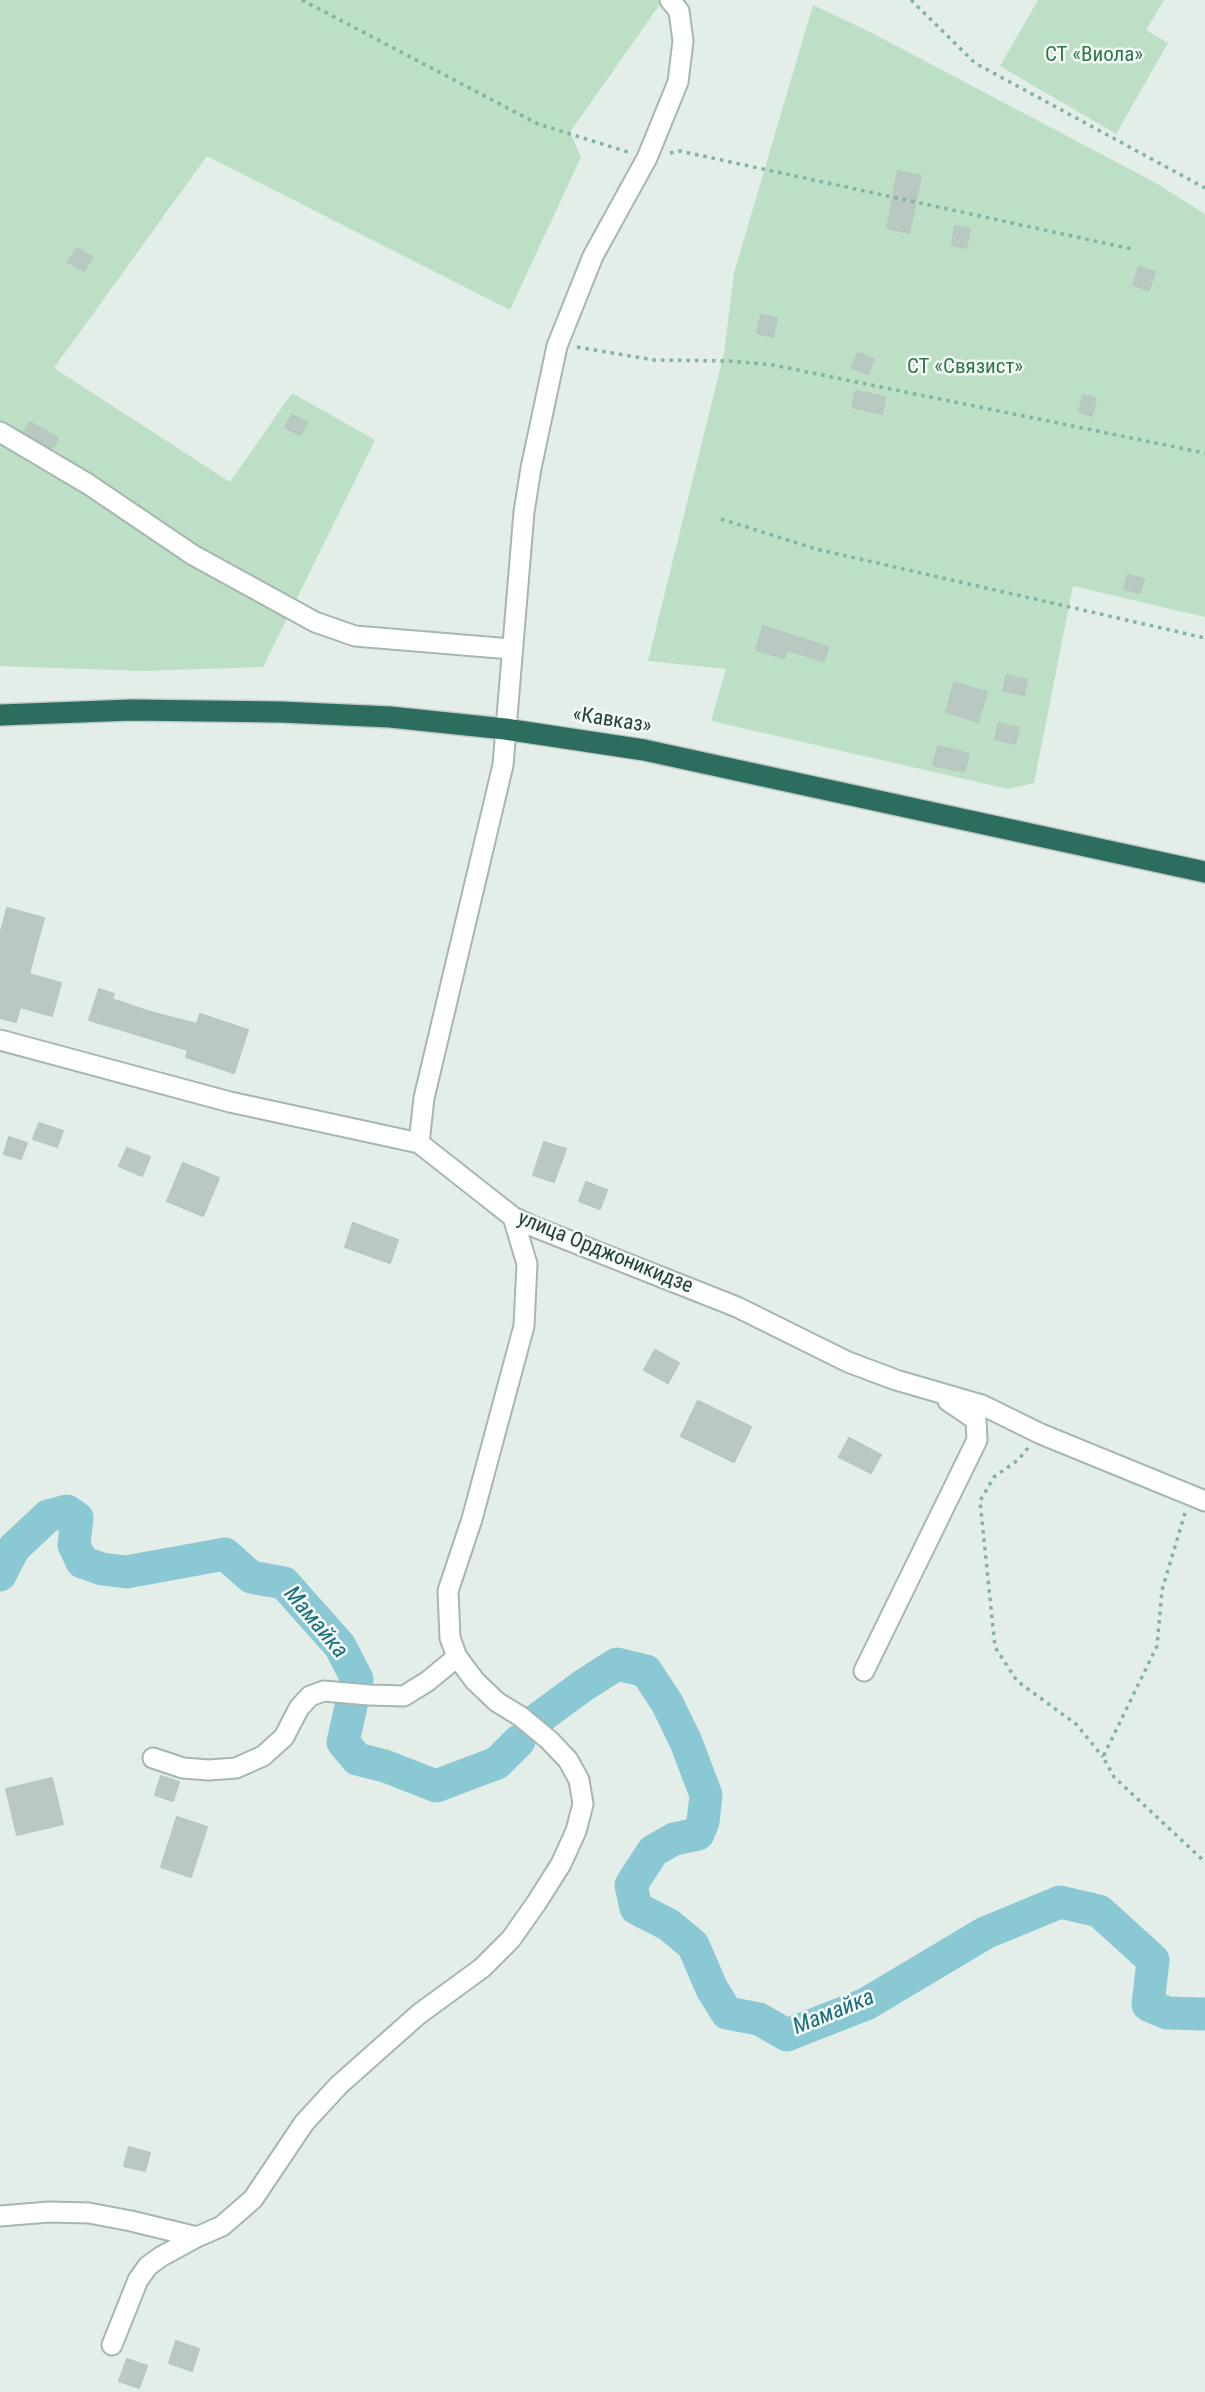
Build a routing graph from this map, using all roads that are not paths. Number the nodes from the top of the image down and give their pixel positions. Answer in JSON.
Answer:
{"nodes":[{"id":1,"x":670,"y":0,"type":"edge"},
{"id":2,"x":0,"y":432,"type":"edge"},
{"id":3,"x":511,"y":649,"type":"junction"},
{"id":4,"x":0,"y":715,"type":"edge"},
{"id":5,"x":505,"y":729,"type":"junction"},
{"id":6,"x":1205,"y":872,"type":"edge"},
{"id":7,"x":0,"y":1040,"type":"edge"},
{"id":8,"x":419,"y":1143,"type":"junction"},
{"id":9,"x":513,"y":1217,"type":"junction"},
{"id":10,"x":932,"y":1391,"type":"junction"},
{"id":11,"x":1198,"y":1498,"type":"edge"},
{"id":12,"x":457,"y":1657,"type":"junction"},
{"id":13,"x":864,"y":1671,"type":"dead end"},
{"id":14,"x":153,"y":1758,"type":"dead end"},
{"id":15,"x":0,"y":2216,"type":"edge"},
{"id":16,"x":197,"y":2237,"type":"junction"},
{"id":17,"x":112,"y":2345,"type":"dead end"}],
"edges":[{"from":1,"to":3,"type":"street"},
{"from":2,"to":3,"type":"street"},
{"from":3,"to":5,"type":"street"},
{"from":4,"to":5,"type":"highway","name":"«Кавказ»"},
{"from":5,"to":6,"type":"highway","name":"«Кавказ»"},
{"from":5,"to":8,"type":"street"},
{"from":7,"to":8,"type":"street","name":"улица Орджоникидзе"},
{"from":8,"to":9,"type":"street","name":"улица Орджоникидзе"},
{"from":9,"to":10,"type":"street","name":"улица Орджоникидзе"},
{"from":9,"to":12,"type":"street"},
{"from":10,"to":11,"type":"street","name":"улица Орджоникидзе"},
{"from":10,"to":13,"type":"street"},
{"from":12,"to":14,"type":"street"},
{"from":12,"to":16,"type":"street"},
{"from":15,"to":16,"type":"street"},
{"from":16,"to":17,"type":"street"}]}
